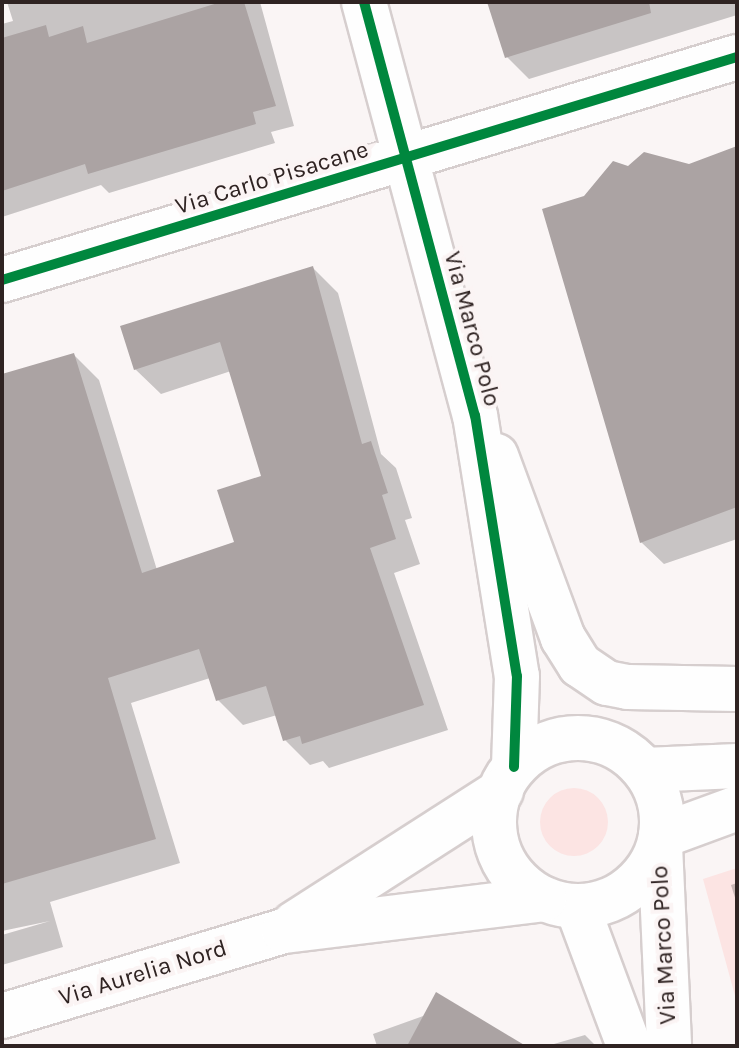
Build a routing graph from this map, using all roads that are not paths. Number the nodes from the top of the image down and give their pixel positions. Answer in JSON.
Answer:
{"nodes":[{"id":1,"x":364,"y":2,"type":"edge"},
{"id":2,"x":737,"y":57,"type":"edge"},
{"id":3,"x":405,"y":160,"type":"junction"},
{"id":4,"x":2,"y":280,"type":"edge"},
{"id":5,"x":475,"y":415,"type":"junction"},
{"id":6,"x":591,"y":676,"type":"junction"},
{"id":7,"x":737,"y":689,"type":"edge"},
{"id":8,"x":601,"y":740,"type":"junction"},
{"id":9,"x":737,"y":766,"type":"edge"},
{"id":10,"x":645,"y":770,"type":"junction"},
{"id":11,"x":507,"y":779,"type":"junction"},
{"id":12,"x":737,"y":808,"type":"edge"},
{"id":13,"x":660,"y":840,"type":"junction"},
{"id":14,"x":561,"y":902,"type":"junction"},
{"id":15,"x":284,"y":931,"type":"junction"},
{"id":16,"x":2,"y":1016,"type":"edge"},
{"id":17,"x":629,"y":1046,"type":"edge"},
{"id":18,"x":669,"y":1046,"type":"edge"}],
"edges":[{"from":1,"to":3,"type":"street","name":"Via Marco Polo"},
{"from":2,"to":3,"type":"street","name":"Via Carlo Pisacane"},
{"from":3,"to":4,"type":"street","name":"Via Carlo Pisacane"},
{"from":3,"to":5,"type":"street","name":"Via Marco Polo"},
{"from":5,"to":6,"type":"street"},
{"from":5,"to":11,"type":"street","name":"Via Marco Polo"},
{"from":6,"to":7,"type":"street"},
{"from":6,"to":8,"type":"street"},
{"from":8,"to":10,"type":"street"},
{"from":8,"to":11,"type":"street"},
{"from":9,"to":10,"type":"street"},
{"from":10,"to":13,"type":"street"},
{"from":11,"to":14,"type":"street"},
{"from":11,"to":15,"type":"street","name":"Via Aurelia Nord"},
{"from":12,"to":13,"type":"street"},
{"from":13,"to":14,"type":"street"},
{"from":13,"to":18,"type":"street","name":"Via Marco Polo"},
{"from":14,"to":15,"type":"street","name":"Via Aurelia Nord"},
{"from":14,"to":17,"type":"street","name":"Via Marco Polo"},
{"from":15,"to":16,"type":"street","name":"Via Aurelia Nord"}]}
